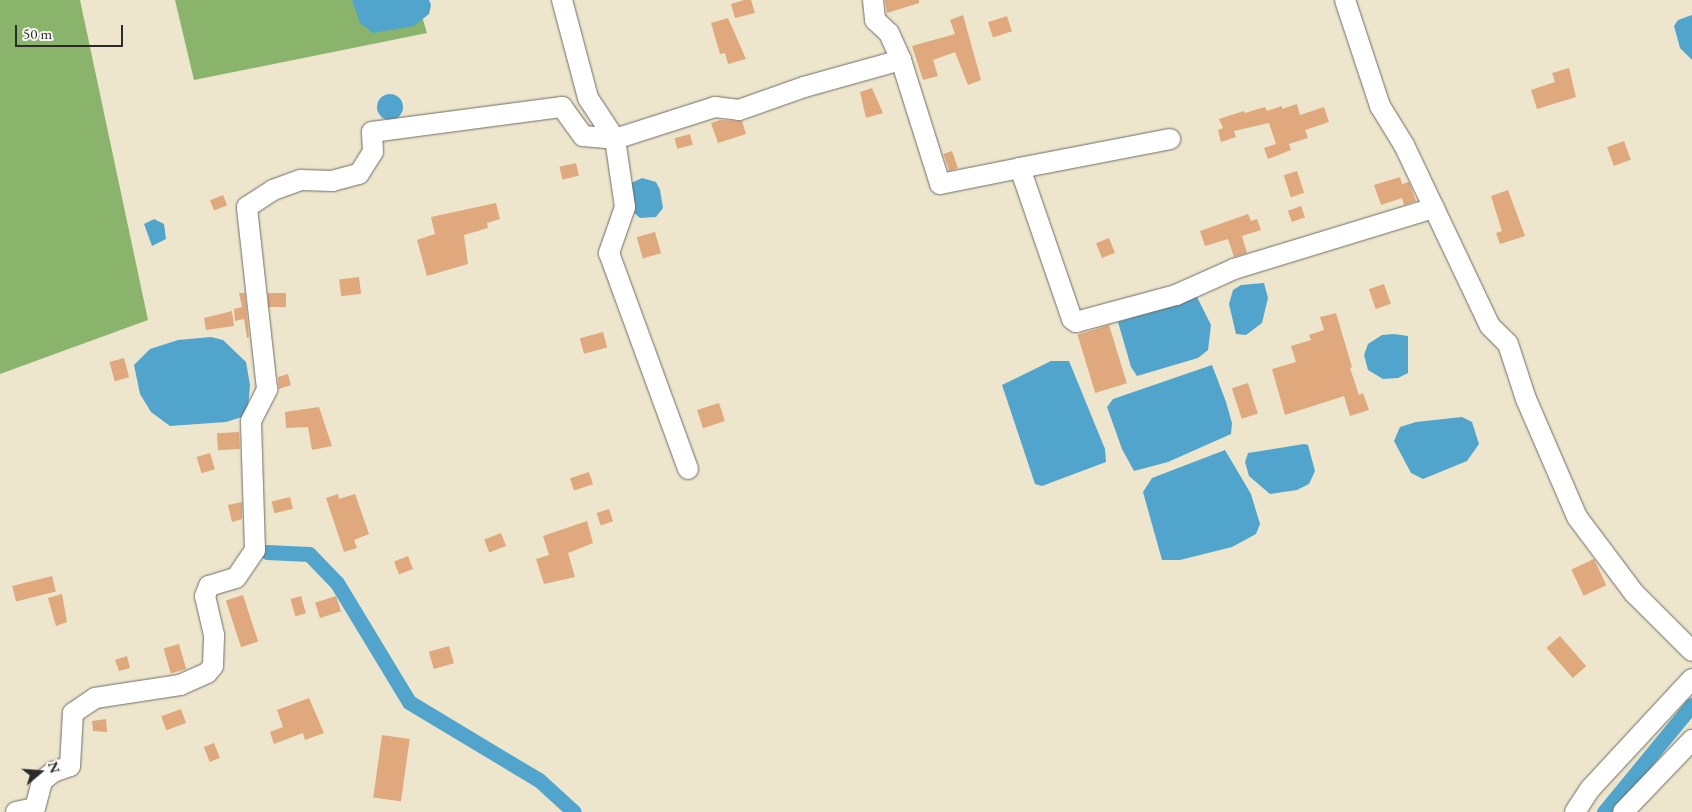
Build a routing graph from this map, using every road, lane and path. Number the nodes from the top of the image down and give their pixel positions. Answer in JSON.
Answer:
{"nodes":[{"id":1,"x":562,"y":0,"type":"edge"},
{"id":2,"x":873,"y":0,"type":"edge"},
{"id":3,"x":1345,"y":0,"type":"edge"},
{"id":4,"x":901,"y":60,"type":"junction"},
{"id":5,"x":615,"y":139,"type":"junction"},
{"id":6,"x":1170,"y":139,"type":"dead end"},
{"id":7,"x":1020,"y":168,"type":"junction"},
{"id":8,"x":1434,"y":208,"type":"junction"},
{"id":9,"x":688,"y":469,"type":"dead end"},
{"id":10,"x":1692,"y":651,"type":"edge"},
{"id":11,"x":1692,"y":679,"type":"edge"},
{"id":12,"x":1692,"y":740,"type":"edge"},
{"id":13,"x":16,"y":812,"type":"edge"},
{"id":14,"x":1575,"y":812,"type":"edge"},
{"id":15,"x":1623,"y":812,"type":"edge"}],
"edges":[{"from":1,"to":5,"type":"street"},
{"from":2,"to":4,"type":"street"},
{"from":3,"to":8,"type":"street"},
{"from":4,"to":5,"type":"street"},
{"from":4,"to":7,"type":"street"},
{"from":5,"to":9,"type":"street"},
{"from":5,"to":13,"type":"street"},
{"from":6,"to":7,"type":"street"},
{"from":7,"to":8,"type":"street"},
{"from":8,"to":10,"type":"street"},
{"from":11,"to":14,"type":"street"},
{"from":12,"to":15,"type":"street"}]}
